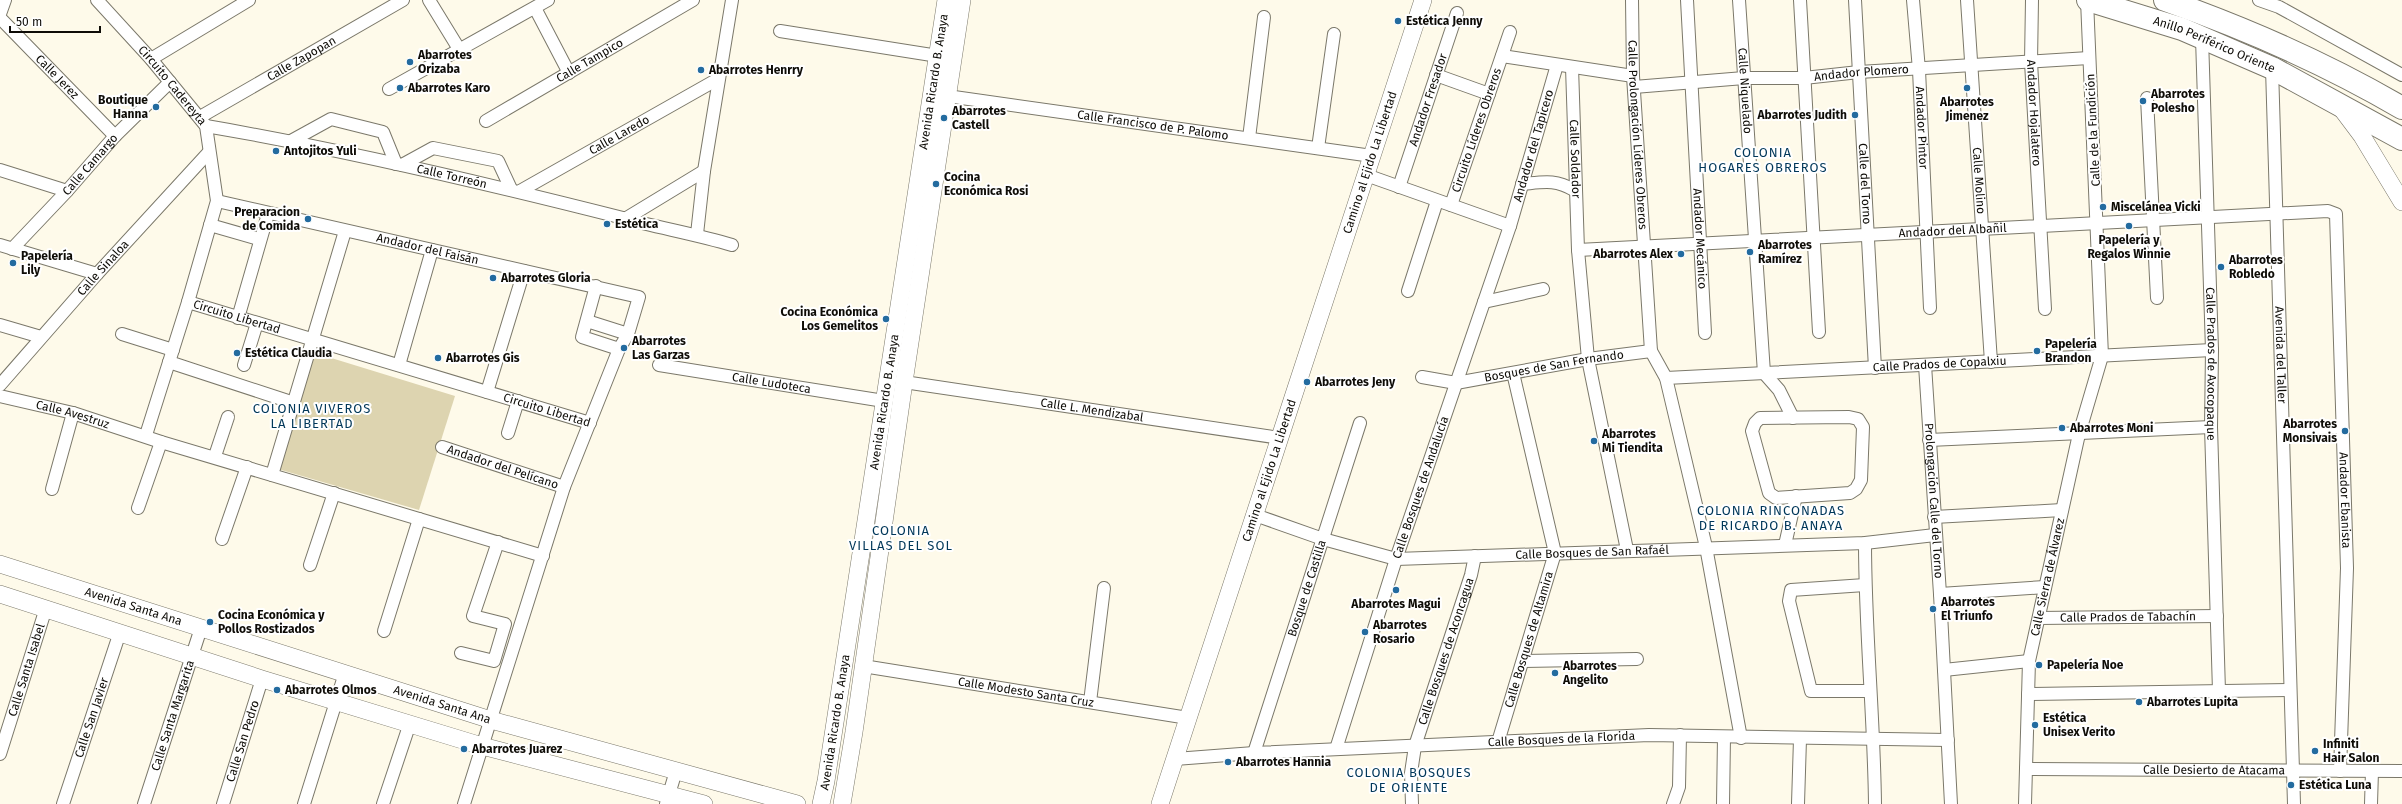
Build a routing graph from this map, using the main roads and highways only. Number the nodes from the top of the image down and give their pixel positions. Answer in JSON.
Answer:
{"nodes":[{"id":1,"x":2087,"y":0,"type":"edge"},
{"id":2,"x":2165,"y":0,"type":"edge"},
{"id":3,"x":2399,"y":105,"type":"edge"},
{"id":4,"x":2402,"y":139,"type":"edge"}],
"edges":[{"from":1,"to":4,"type":"highway","name":"Anillo Periférico Oriente"},
{"from":2,"to":3,"type":"highway","name":"Anillo Periférico Oriente"}]}
